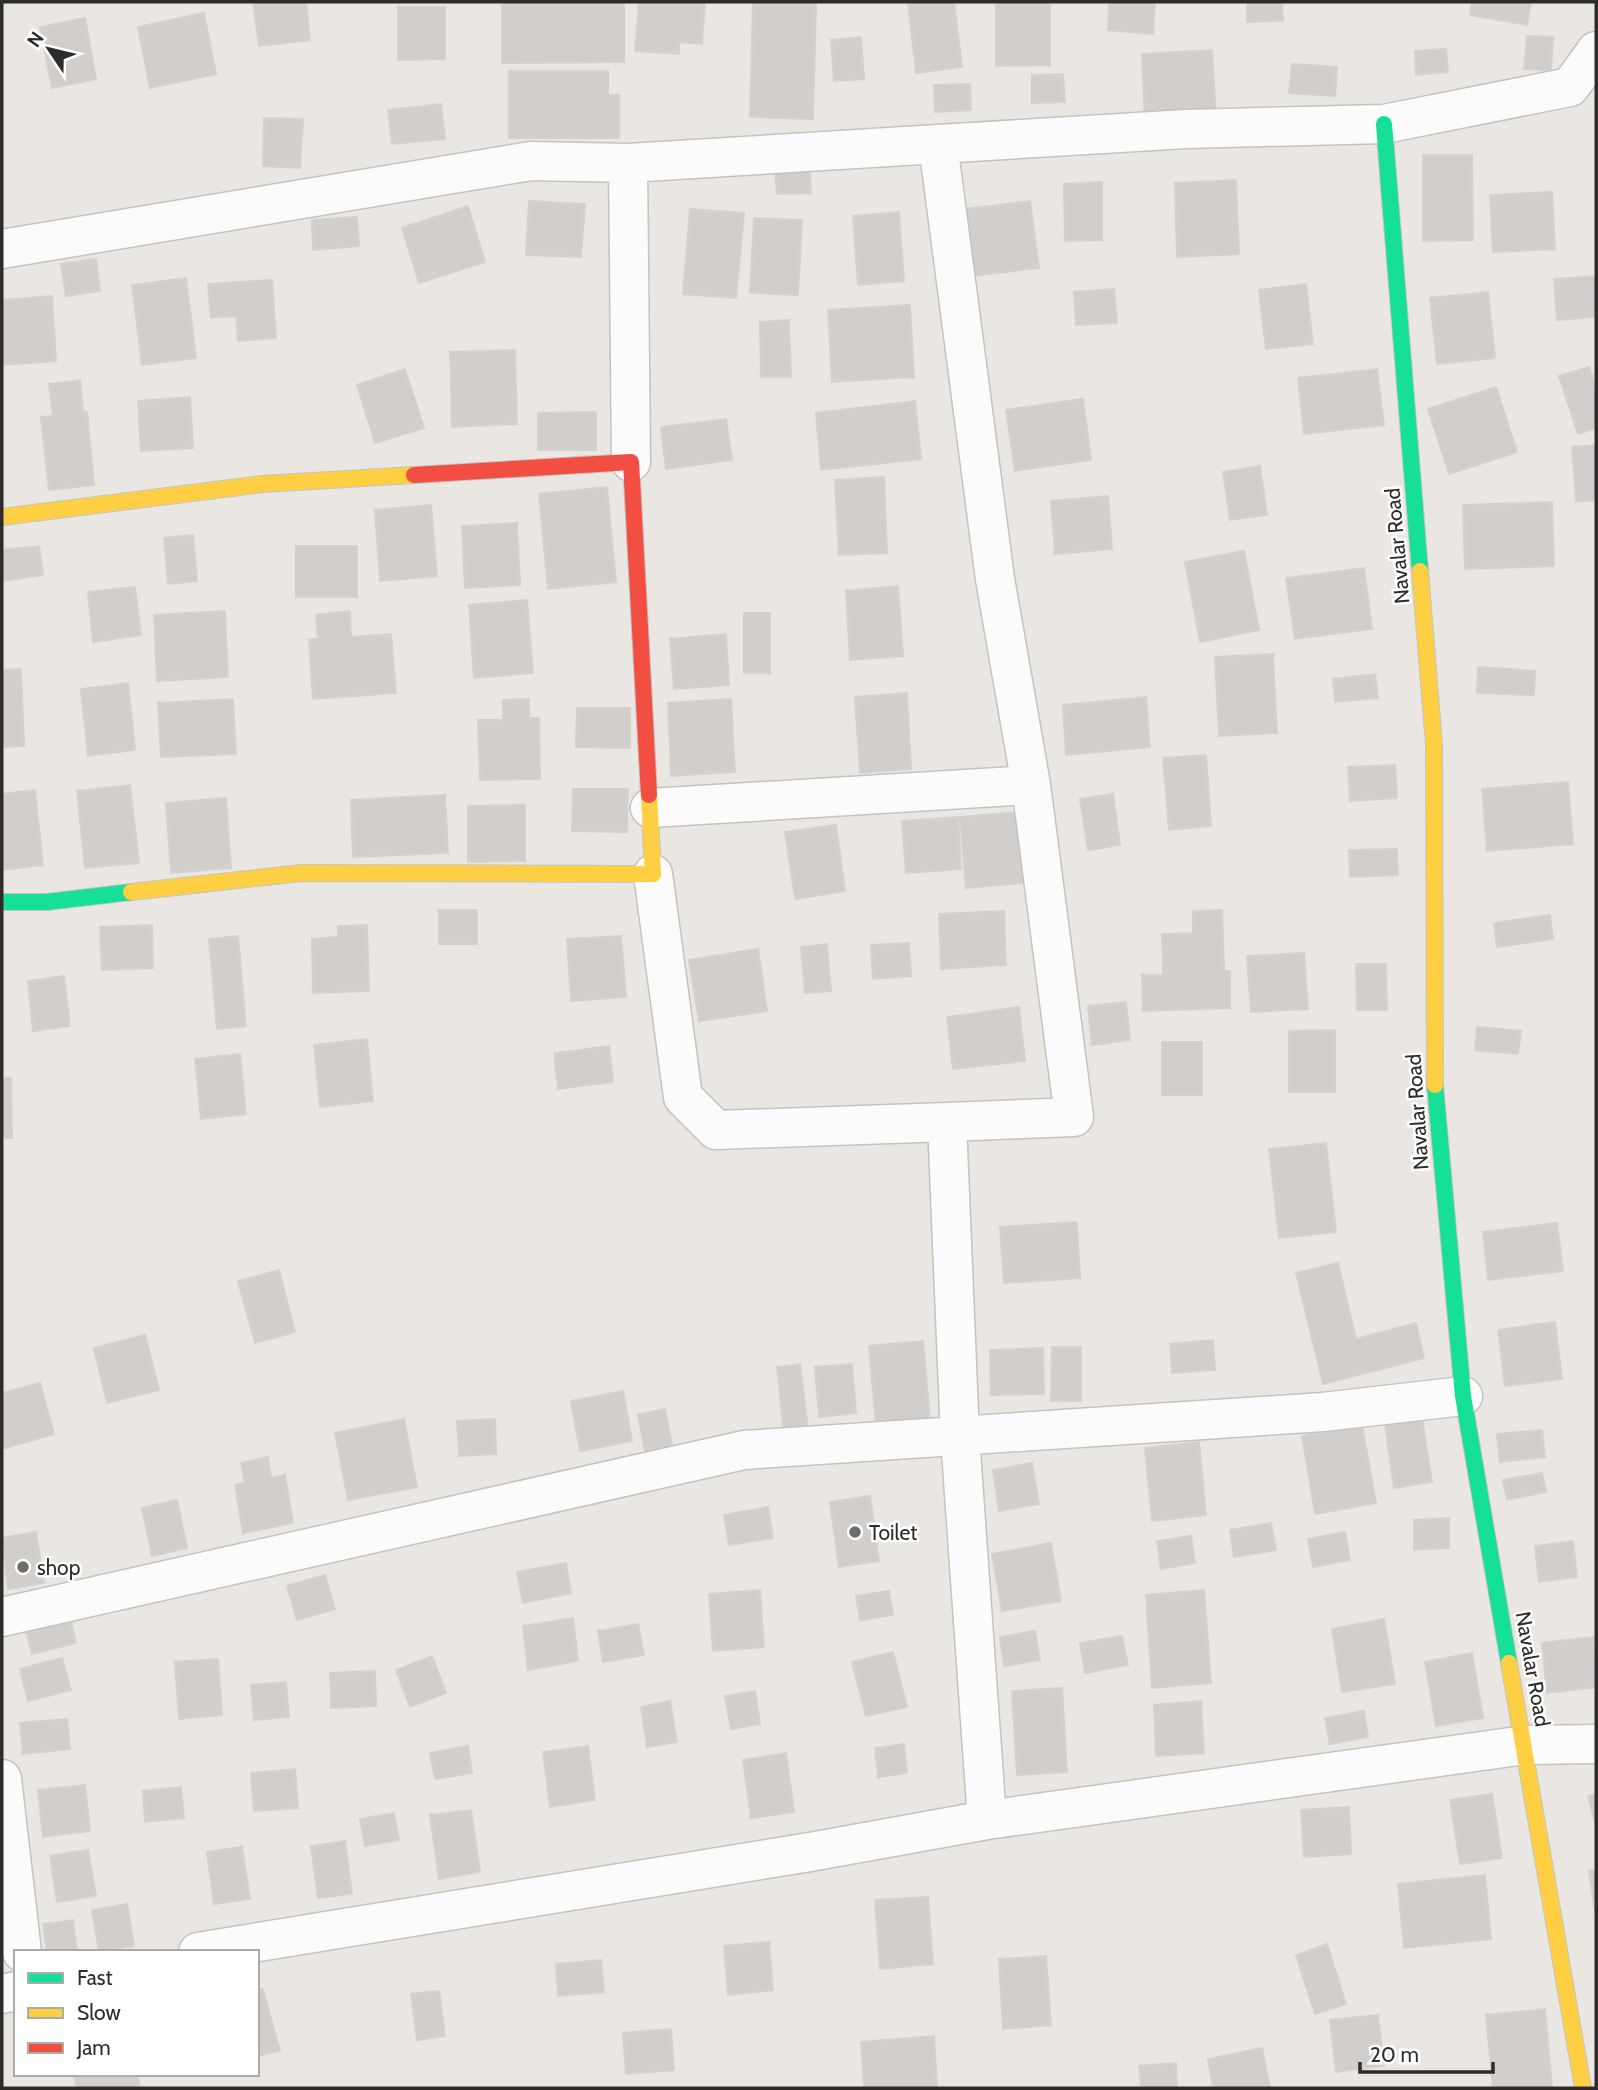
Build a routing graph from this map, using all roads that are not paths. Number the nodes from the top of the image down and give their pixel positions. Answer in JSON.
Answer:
{"nodes":[{"id":1,"x":1596,"y":51,"type":"edge"},
{"id":2,"x":1384,"y":124,"type":"junction"},
{"id":3,"x":938,"y":144,"type":"junction"},
{"id":4,"x":628,"y":163,"type":"junction"},
{"id":5,"x":2,"y":248,"type":"edge"},
{"id":6,"x":631,"y":463,"type":"junction"},
{"id":7,"x":2,"y":517,"type":"edge"},
{"id":8,"x":1031,"y":785,"type":"junction"},
{"id":9,"x":650,"y":808,"type":"junction"},
{"id":10,"x":653,"y":874,"type":"junction"},
{"id":11,"x":2,"y":902,"type":"edge"},
{"id":12,"x":947,"y":1122,"type":"junction"},
{"id":13,"x":1463,"y":1396,"type":"junction"},
{"id":14,"x":960,"y":1437,"type":"junction"},
{"id":15,"x":2,"y":1617,"type":"edge"},
{"id":16,"x":1596,"y":1744,"type":"edge"},
{"id":17,"x":1525,"y":1745,"type":"junction"},
{"id":18,"x":2,"y":1779,"type":"edge"},
{"id":19,"x":988,"y":1819,"type":"junction"},
{"id":20,"x":22,"y":1950,"type":"edge"},
{"id":21,"x":210,"y":1950,"type":"edge"},
{"id":22,"x":1583,"y":2088,"type":"edge"}],
"edges":[{"from":1,"to":2,"type":"street"},
{"from":2,"to":3,"type":"street"},
{"from":2,"to":13,"type":"street","name":"Navalar Road"},
{"from":3,"to":4,"type":"street"},
{"from":3,"to":8,"type":"street"},
{"from":4,"to":5,"type":"street"},
{"from":4,"to":6,"type":"street"},
{"from":6,"to":7,"type":"street"},
{"from":6,"to":9,"type":"street"},
{"from":8,"to":9,"type":"street"},
{"from":8,"to":12,"type":"street"},
{"from":9,"to":10,"type":"street"},
{"from":10,"to":11,"type":"street"},
{"from":10,"to":12,"type":"street"},
{"from":12,"to":14,"type":"street"},
{"from":13,"to":14,"type":"street"},
{"from":13,"to":17,"type":"street","name":"Navalar Road"},
{"from":14,"to":15,"type":"street"},
{"from":14,"to":19,"type":"street"},
{"from":16,"to":17,"type":"street"},
{"from":17,"to":19,"type":"street"},
{"from":17,"to":22,"type":"street","name":"Navalar Road"},
{"from":18,"to":20,"type":"street"},
{"from":19,"to":21,"type":"street"}]}
